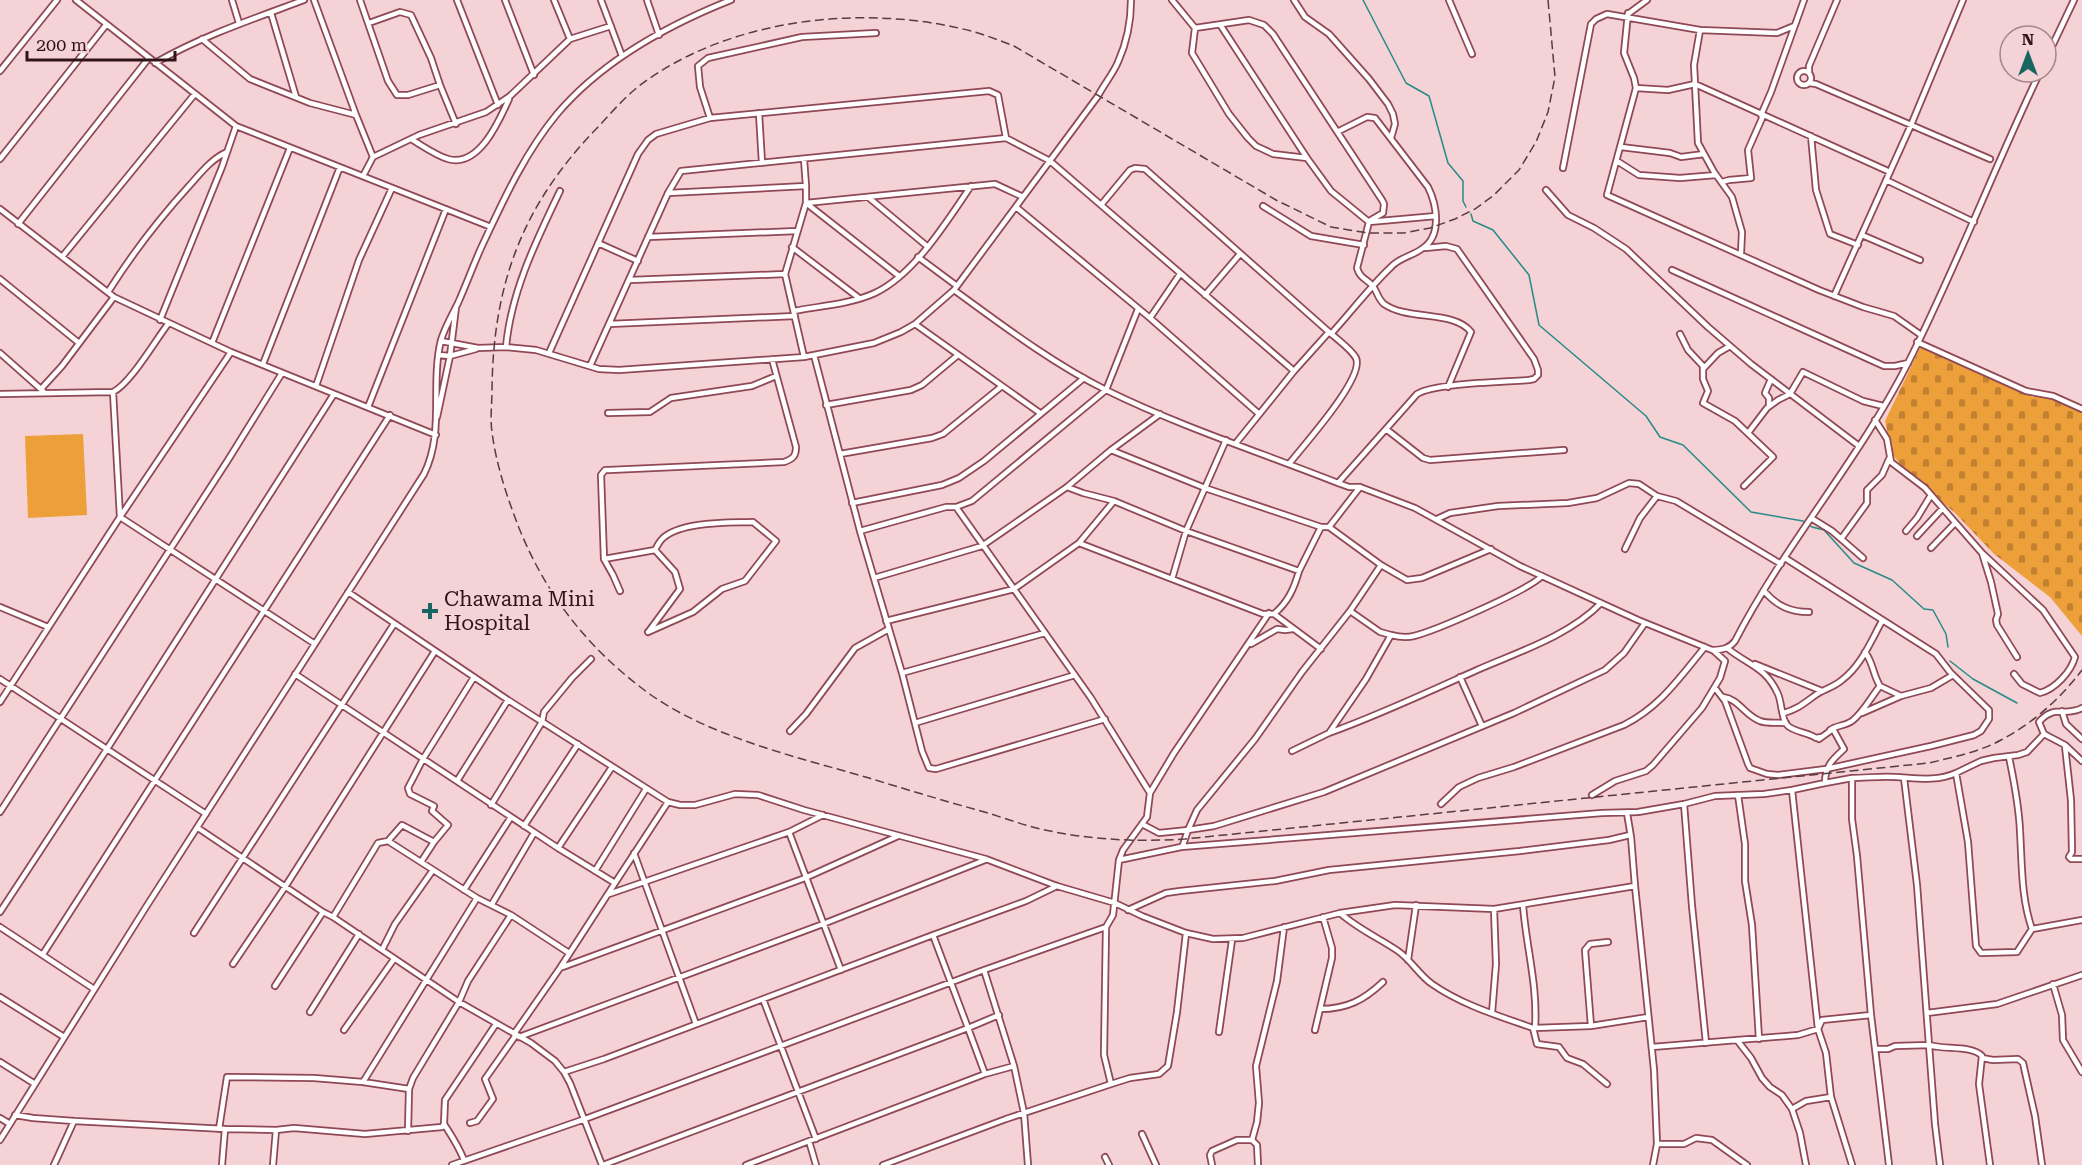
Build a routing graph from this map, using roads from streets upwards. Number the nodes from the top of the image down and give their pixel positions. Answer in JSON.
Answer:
{"nodes":[{"id":1,"x":57,"y":0,"type":"edge"},
{"id":2,"x":76,"y":0,"type":"edge"},
{"id":3,"x":232,"y":0,"type":"edge"},
{"id":4,"x":304,"y":0,"type":"edge"},
{"id":5,"x":314,"y":0,"type":"edge"},
{"id":6,"x":360,"y":0,"type":"edge"},
{"id":7,"x":457,"y":0,"type":"edge"},
{"id":8,"x":505,"y":0,"type":"edge"},
{"id":9,"x":554,"y":0,"type":"edge"},
{"id":10,"x":601,"y":0,"type":"edge"},
{"id":11,"x":646,"y":0,"type":"edge"},
{"id":12,"x":731,"y":0,"type":"edge"},
{"id":13,"x":1131,"y":0,"type":"edge"},
{"id":14,"x":1172,"y":0,"type":"edge"},
{"id":15,"x":1294,"y":0,"type":"edge"},
{"id":16,"x":1449,"y":0,"type":"edge"},
{"id":17,"x":1647,"y":0,"type":"edge"},
{"id":18,"x":1804,"y":0,"type":"edge"},
{"id":19,"x":1837,"y":0,"type":"edge"},
{"id":20,"x":1963,"y":0,"type":"edge"},
{"id":21,"x":2074,"y":0,"type":"edge"},
{"id":22,"x":271,"y":12,"type":"junction"},
{"id":23,"x":1625,"y":16,"type":"junction"},
{"id":24,"x":369,"y":23,"type":"junction"},
{"id":25,"x":239,"y":24,"type":"junction"},
{"id":26,"x":106,"y":25,"type":"junction"},
{"id":27,"x":611,"y":26,"type":"junction"},
{"id":28,"x":1221,"y":26,"type":"junction"},
{"id":29,"x":1794,"y":26,"type":"junction"},
{"id":30,"x":1195,"y":28,"type":"junction"},
{"id":31,"x":1700,"y":30,"type":"junction"},
{"id":32,"x":876,"y":33,"type":"dead end"},
{"id":33,"x":2058,"y":34,"type":"edge"},
{"id":34,"x":659,"y":35,"type":"junction"},
{"id":35,"x":202,"y":39,"type":"junction"},
{"id":36,"x":570,"y":39,"type":"junction"},
{"id":37,"x":1472,"y":54,"type":"dead end"},
{"id":38,"x":622,"y":56,"type":"junction"},
{"id":39,"x":148,"y":59,"type":"junction"},
{"id":40,"x":155,"y":63,"type":"junction"},
{"id":41,"x":1809,"y":66,"type":"junction"},
{"id":42,"x":0,"y":71,"type":"edge"},
{"id":43,"x":1802,"y":71,"type":"junction"},
{"id":44,"x":534,"y":75,"type":"junction"},
{"id":45,"x":1810,"y":75,"type":"junction"},
{"id":46,"x":1809,"y":83,"type":"junction"},
{"id":47,"x":1695,"y":84,"type":"junction"},
{"id":48,"x":1816,"y":84,"type":"junction"},
{"id":49,"x":2035,"y":84,"type":"edge"},
{"id":50,"x":440,"y":85,"type":"junction"},
{"id":51,"x":1636,"y":88,"type":"junction"},
{"id":52,"x":194,"y":95,"type":"junction"},
{"id":53,"x":510,"y":96,"type":"junction"},
{"id":54,"x":296,"y":97,"type":"junction"},
{"id":55,"x":498,"y":105,"type":"junction"},
{"id":56,"x":759,"y":113,"type":"junction"},
{"id":57,"x":356,"y":115,"type":"junction"},
{"id":58,"x":1762,"y":115,"type":"junction"},
{"id":59,"x":710,"y":118,"type":"junction"},
{"id":60,"x":456,"y":124,"type":"junction"},
{"id":61,"x":1911,"y":124,"type":"junction"},
{"id":62,"x":236,"y":126,"type":"junction"},
{"id":63,"x":1339,"y":131,"type":"junction"},
{"id":64,"x":1811,"y":136,"type":"junction"},
{"id":65,"x":1006,"y":138,"type":"junction"},
{"id":66,"x":1390,"y":138,"type":"junction"},
{"id":67,"x":411,"y":139,"type":"junction"},
{"id":68,"x":1621,"y":147,"type":"junction"},
{"id":69,"x":290,"y":148,"type":"junction"},
{"id":70,"x":227,"y":153,"type":"junction"},
{"id":71,"x":1704,"y":154,"type":"junction"},
{"id":72,"x":373,"y":157,"type":"junction"},
{"id":73,"x":1307,"y":158,"type":"junction"},
{"id":74,"x":0,"y":159,"type":"edge"},
{"id":75,"x":804,"y":159,"type":"junction"},
{"id":76,"x":1990,"y":159,"type":"dead end"},
{"id":77,"x":1050,"y":161,"type":"junction"},
{"id":78,"x":1617,"y":161,"type":"junction"},
{"id":79,"x":762,"y":163,"type":"junction"},
{"id":80,"x":340,"y":167,"type":"junction"},
{"id":81,"x":1563,"y":168,"type":"dead end"},
{"id":82,"x":1890,"y":172,"type":"junction"},
{"id":83,"x":1716,"y":175,"type":"junction"},
{"id":84,"x":363,"y":176,"type":"junction"},
{"id":85,"x":1886,"y":180,"type":"junction"},
{"id":86,"x":1722,"y":182,"type":"junction"},
{"id":87,"x":806,"y":186,"type":"junction"},
{"id":88,"x":971,"y":186,"type":"junction"},
{"id":89,"x":392,"y":188,"type":"junction"},
{"id":90,"x":1546,"y":190,"type":"dead end"},
{"id":91,"x":560,"y":192,"type":"dead end"},
{"id":92,"x":668,"y":193,"type":"junction"},
{"id":93,"x":868,"y":197,"type":"junction"},
{"id":94,"x":1023,"y":197,"type":"junction"},
{"id":95,"x":806,"y":203,"type":"junction"},
{"id":96,"x":1101,"y":205,"type":"junction"},
{"id":97,"x":1263,"y":206,"type":"dead end"},
{"id":98,"x":1016,"y":207,"type":"junction"},
{"id":99,"x":0,"y":208,"type":"edge"},
{"id":100,"x":446,"y":209,"type":"junction"},
{"id":101,"x":1436,"y":216,"type":"junction"},
{"id":102,"x":1369,"y":222,"type":"junction"},
{"id":103,"x":1974,"y":222,"type":"junction"},
{"id":104,"x":18,"y":224,"type":"junction"},
{"id":105,"x":491,"y":226,"type":"junction"},
{"id":106,"x":797,"y":231,"type":"junction"},
{"id":107,"x":1862,"y":235,"type":"junction"},
{"id":108,"x":648,"y":237,"type":"junction"},
{"id":109,"x":598,"y":243,"type":"junction"},
{"id":110,"x":1364,"y":245,"type":"junction"},
{"id":111,"x":1858,"y":245,"type":"junction"},
{"id":112,"x":928,"y":246,"type":"junction"},
{"id":113,"x":792,"y":247,"type":"junction"},
{"id":114,"x":1425,"y":248,"type":"junction"},
{"id":115,"x":1240,"y":254,"type":"junction"},
{"id":116,"x":1741,"y":254,"type":"junction"},
{"id":117,"x":918,"y":257,"type":"junction"},
{"id":118,"x":62,"y":258,"type":"junction"},
{"id":119,"x":1920,"y":260,"type":"dead end"},
{"id":120,"x":638,"y":261,"type":"junction"},
{"id":121,"x":1672,"y":270,"type":"dead end"},
{"id":122,"x":785,"y":274,"type":"junction"},
{"id":123,"x":1180,"y":274,"type":"junction"},
{"id":124,"x":899,"y":276,"type":"junction"},
{"id":125,"x":0,"y":279,"type":"edge"},
{"id":126,"x":630,"y":280,"type":"junction"},
{"id":127,"x":1373,"y":285,"type":"junction"},
{"id":128,"x":955,"y":288,"type":"junction"},
{"id":129,"x":108,"y":292,"type":"junction"},
{"id":130,"x":1205,"y":295,"type":"junction"},
{"id":131,"x":1834,"y":296,"type":"junction"},
{"id":132,"x":114,"y":297,"type":"junction"},
{"id":133,"x":859,"y":298,"type":"junction"},
{"id":134,"x":457,"y":305,"type":"junction"},
{"id":135,"x":1138,"y":309,"type":"junction"},
{"id":136,"x":794,"y":313,"type":"junction"},
{"id":137,"x":1150,"y":318,"type":"junction"},
{"id":138,"x":160,"y":320,"type":"junction"},
{"id":139,"x":168,"y":324,"type":"junction"},
{"id":140,"x":609,"y":324,"type":"junction"},
{"id":141,"x":915,"y":324,"type":"junction"},
{"id":142,"x":1330,"y":333,"type":"junction"},
{"id":143,"x":1680,"y":334,"type":"dead end"},
{"id":144,"x":1921,"y":335,"type":"junction"},
{"id":145,"x":441,"y":341,"type":"junction"},
{"id":146,"x":452,"y":342,"type":"junction"},
{"id":147,"x":1917,"y":342,"type":"junction"},
{"id":148,"x":79,"y":343,"type":"junction"},
{"id":149,"x":212,"y":343,"type":"junction"},
{"id":150,"x":1730,"y":346,"type":"junction"},
{"id":151,"x":506,"y":347,"type":"junction"},
{"id":152,"x":478,"y":348,"type":"junction"},
{"id":153,"x":231,"y":352,"type":"junction"},
{"id":154,"x":0,"y":353,"type":"edge"},
{"id":155,"x":549,"y":353,"type":"junction"},
{"id":156,"x":439,"y":355,"type":"junction"},
{"id":157,"x":958,"y":355,"type":"junction"},
{"id":158,"x":450,"y":356,"type":"junction"},
{"id":159,"x":814,"y":356,"type":"junction"},
{"id":160,"x":804,"y":357,"type":"junction"},
{"id":161,"x":772,"y":359,"type":"junction"},
{"id":162,"x":1908,"y":363,"type":"junction"},
{"id":163,"x":263,"y":364,"type":"junction"},
{"id":164,"x":590,"y":366,"type":"junction"},
{"id":165,"x":1703,"y":369,"type":"junction"},
{"id":166,"x":1294,"y":371,"type":"junction"},
{"id":167,"x":282,"y":372,"type":"junction"},
{"id":168,"x":776,"y":376,"type":"junction"},
{"id":169,"x":1084,"y":378,"type":"junction"},
{"id":170,"x":1771,"y":379,"type":"junction"},
{"id":171,"x":316,"y":386,"type":"junction"},
{"id":172,"x":1002,"y":386,"type":"junction"},
{"id":173,"x":1448,"y":387,"type":"junction"},
{"id":174,"x":1106,"y":390,"type":"junction"},
{"id":175,"x":43,"y":391,"type":"junction"},
{"id":176,"x":113,"y":392,"type":"junction"},
{"id":177,"x":0,"y":394,"type":"edge"},
{"id":178,"x":334,"y":394,"type":"junction"},
{"id":179,"x":1790,"y":394,"type":"junction"},
{"id":180,"x":826,"y":405,"type":"junction"},
{"id":181,"x":1883,"y":406,"type":"junction"},
{"id":182,"x":368,"y":407,"type":"junction"},
{"id":183,"x":1767,"y":408,"type":"junction"},
{"id":184,"x":2082,"y":409,"type":"edge"},
{"id":185,"x":608,"y":413,"type":"dead end"},
{"id":186,"x":1040,"y":413,"type":"junction"},
{"id":187,"x":1258,"y":413,"type":"junction"},
{"id":188,"x":1160,"y":414,"type":"junction"},
{"id":189,"x":390,"y":415,"type":"junction"},
{"id":190,"x":437,"y":419,"type":"junction"},
{"id":191,"x":1875,"y":420,"type":"junction"},
{"id":192,"x":1386,"y":429,"type":"junction"},
{"id":193,"x":1748,"y":434,"type":"junction"},
{"id":194,"x":436,"y":435,"type":"junction"},
{"id":195,"x":1226,"y":440,"type":"junction"},
{"id":196,"x":1236,"y":443,"type":"junction"},
{"id":197,"x":1859,"y":446,"type":"junction"},
{"id":198,"x":1111,"y":450,"type":"junction"},
{"id":199,"x":1564,"y":450,"type":"dead end"},
{"id":200,"x":840,"y":454,"type":"junction"},
{"id":201,"x":1889,"y":459,"type":"junction"},
{"id":202,"x":1289,"y":464,"type":"junction"},
{"id":203,"x":1078,"y":478,"type":"junction"},
{"id":204,"x":1338,"y":483,"type":"junction"},
{"id":205,"x":1744,"y":486,"type":"dead end"},
{"id":206,"x":1067,"y":487,"type":"junction"},
{"id":207,"x":1360,"y":487,"type":"junction"},
{"id":208,"x":1205,"y":488,"type":"junction"},
{"id":209,"x":1083,"y":493,"type":"junction"},
{"id":210,"x":1931,"y":495,"type":"junction"},
{"id":211,"x":1657,"y":496,"type":"junction"},
{"id":212,"x":1114,"y":501,"type":"junction"},
{"id":213,"x":852,"y":503,"type":"junction"},
{"id":214,"x":956,"y":507,"type":"junction"},
{"id":215,"x":1942,"y":509,"type":"junction"},
{"id":216,"x":120,"y":517,"type":"junction"},
{"id":217,"x":1437,"y":519,"type":"junction"},
{"id":218,"x":1810,"y":519,"type":"junction"},
{"id":219,"x":1955,"y":523,"type":"junction"},
{"id":220,"x":1321,"y":527,"type":"junction"},
{"id":221,"x":1329,"y":527,"type":"junction"},
{"id":222,"x":860,"y":531,"type":"junction"},
{"id":223,"x":1186,"y":531,"type":"junction"},
{"id":224,"x":1906,"y":531,"type":"dead end"},
{"id":225,"x":1917,"y":537,"type":"dead end"},
{"id":226,"x":1841,"y":539,"type":"junction"},
{"id":227,"x":1079,"y":543,"type":"junction"},
{"id":228,"x":982,"y":546,"type":"junction"},
{"id":229,"x":1931,"y":548,"type":"dead end"},
{"id":230,"x":1491,"y":549,"type":"junction"},
{"id":231,"x":1625,"y":549,"type":"dead end"},
{"id":232,"x":655,"y":550,"type":"junction"},
{"id":233,"x":170,"y":551,"type":"junction"},
{"id":234,"x":1982,"y":553,"type":"junction"},
{"id":235,"x":1785,"y":558,"type":"junction"},
{"id":236,"x":1863,"y":558,"type":"dead end"},
{"id":237,"x":604,"y":559,"type":"junction"},
{"id":238,"x":1781,"y":564,"type":"junction"},
{"id":239,"x":1381,"y":565,"type":"junction"},
{"id":240,"x":1299,"y":571,"type":"junction"},
{"id":241,"x":1542,"y":576,"type":"junction"},
{"id":242,"x":874,"y":578,"type":"junction"},
{"id":243,"x":1172,"y":579,"type":"junction"},
{"id":244,"x":215,"y":580,"type":"junction"},
{"id":245,"x":1014,"y":589,"type":"junction"},
{"id":246,"x":620,"y":591,"type":"dead end"},
{"id":247,"x":1764,"y":591,"type":"junction"},
{"id":248,"x":348,"y":592,"type":"junction"},
{"id":249,"x":1601,"y":603,"type":"junction"},
{"id":250,"x":0,"y":607,"type":"edge"},
{"id":251,"x":1350,"y":610,"type":"junction"},
{"id":252,"x":264,"y":612,"type":"junction"},
{"id":253,"x":1809,"y":612,"type":"dead end"},
{"id":254,"x":1272,"y":614,"type":"junction"},
{"id":255,"x":886,"y":621,"type":"junction"},
{"id":256,"x":1882,"y":621,"type":"junction"},
{"id":257,"x":1646,"y":623,"type":"junction"},
{"id":258,"x":394,"y":624,"type":"junction"},
{"id":259,"x":48,"y":627,"type":"junction"},
{"id":260,"x":1293,"y":628,"type":"junction"},
{"id":261,"x":889,"y":629,"type":"junction"},
{"id":262,"x":1046,"y":633,"type":"junction"},
{"id":263,"x":1391,"y":635,"type":"junction"},
{"id":264,"x":315,"y":644,"type":"junction"},
{"id":265,"x":1705,"y":647,"type":"junction"},
{"id":266,"x":1245,"y":648,"type":"junction"},
{"id":267,"x":1727,"y":648,"type":"junction"},
{"id":268,"x":1321,"y":649,"type":"junction"},
{"id":269,"x":1712,"y":650,"type":"junction"},
{"id":270,"x":435,"y":651,"type":"junction"},
{"id":271,"x":1864,"y":652,"type":"junction"},
{"id":272,"x":2017,"y":657,"type":"dead end"},
{"id":273,"x":591,"y":659,"type":"dead end"},
{"id":274,"x":1725,"y":661,"type":"junction"},
{"id":275,"x":1747,"y":661,"type":"junction"},
{"id":276,"x":902,"y":673,"type":"junction"},
{"id":277,"x":295,"y":674,"type":"junction"},
{"id":278,"x":2014,"y":674,"type":"dead end"},
{"id":279,"x":1075,"y":675,"type":"junction"},
{"id":280,"x":1953,"y":675,"type":"junction"},
{"id":281,"x":474,"y":677,"type":"junction"},
{"id":282,"x":1460,"y":677,"type":"junction"},
{"id":283,"x":0,"y":679,"type":"edge"},
{"id":284,"x":10,"y":686,"type":"junction"},
{"id":285,"x":1880,"y":686,"type":"junction"},
{"id":286,"x":1715,"y":688,"type":"junction"},
{"id":287,"x":1822,"y":691,"type":"junction"},
{"id":288,"x":1901,"y":696,"type":"junction"},
{"id":289,"x":1723,"y":697,"type":"junction"},
{"id":290,"x":508,"y":700,"type":"junction"},
{"id":291,"x":0,"y":702,"type":"edge"},
{"id":292,"x":341,"y":706,"type":"junction"},
{"id":293,"x":2082,"y":708,"type":"edge"},
{"id":294,"x":2062,"y":711,"type":"junction"},
{"id":295,"x":1784,"y":712,"type":"junction"},
{"id":296,"x":1861,"y":713,"type":"junction"},
{"id":297,"x":1105,"y":719,"type":"junction"},
{"id":298,"x":61,"y":720,"type":"junction"},
{"id":299,"x":542,"y":722,"type":"junction"},
{"id":300,"x":915,"y":723,"type":"junction"},
{"id":301,"x":1785,"y":723,"type":"junction"},
{"id":302,"x":1482,"y":726,"type":"junction"},
{"id":303,"x":2082,"y":729,"type":"edge"},
{"id":304,"x":2073,"y":730,"type":"junction"},
{"id":305,"x":790,"y":731,"type":"dead end"},
{"id":306,"x":383,"y":733,"type":"junction"},
{"id":307,"x":1329,"y":733,"type":"junction"},
{"id":308,"x":2044,"y":734,"type":"junction"},
{"id":309,"x":1819,"y":739,"type":"junction"},
{"id":310,"x":2082,"y":739,"type":"edge"},
{"id":311,"x":578,"y":744,"type":"junction"},
{"id":312,"x":2065,"y":745,"type":"junction"},
{"id":313,"x":107,"y":749,"type":"junction"},
{"id":314,"x":1292,"y":750,"type":"dead end"},
{"id":315,"x":2009,"y":757,"type":"junction"},
{"id":316,"x":423,"y":759,"type":"junction"},
{"id":317,"x":2082,"y":761,"type":"edge"},
{"id":318,"x":612,"y":767,"type":"junction"},
{"id":319,"x":1826,"y":769,"type":"junction"},
{"id":320,"x":1956,"y":773,"type":"junction"},
{"id":321,"x":1852,"y":778,"type":"junction"},
{"id":322,"x":1904,"y":778,"type":"junction"},
{"id":323,"x":153,"y":781,"type":"junction"},
{"id":324,"x":457,"y":781,"type":"junction"},
{"id":325,"x":1825,"y":783,"type":"junction"},
{"id":326,"x":646,"y":789,"type":"junction"},
{"id":327,"x":1792,"y":790,"type":"junction"},
{"id":328,"x":1150,"y":793,"type":"junction"},
{"id":329,"x":1593,"y":795,"type":"dead end"},
{"id":330,"x":1738,"y":795,"type":"junction"},
{"id":331,"x":668,"y":802,"type":"junction"},
{"id":332,"x":1441,"y":804,"type":"dead end"},
{"id":333,"x":1684,"y":804,"type":"junction"},
{"id":334,"x":491,"y":805,"type":"junction"},
{"id":335,"x":0,"y":812,"type":"edge"},
{"id":336,"x":1627,"y":813,"type":"junction"},
{"id":337,"x":206,"y":814,"type":"junction"},
{"id":338,"x":824,"y":815,"type":"junction"},
{"id":339,"x":511,"y":818,"type":"junction"},
{"id":340,"x":1142,"y":824,"type":"junction"},
{"id":341,"x":524,"y":826,"type":"junction"},
{"id":342,"x":198,"y":828,"type":"junction"},
{"id":343,"x":1188,"y":830,"type":"junction"},
{"id":344,"x":534,"y":832,"type":"junction"},
{"id":345,"x":789,"y":832,"type":"junction"},
{"id":346,"x":1630,"y":835,"type":"junction"},
{"id":347,"x":899,"y":836,"type":"junction"},
{"id":348,"x":388,"y":841,"type":"junction"},
{"id":349,"x":434,"y":842,"type":"junction"},
{"id":350,"x":1180,"y":847,"type":"junction"},
{"id":351,"x":558,"y":848,"type":"junction"},
{"id":352,"x":634,"y":853,"type":"junction"},
{"id":353,"x":243,"y":857,"type":"junction"},
{"id":354,"x":986,"y":859,"type":"junction"},
{"id":355,"x":2082,"y":859,"type":"edge"},
{"id":356,"x":1119,"y":860,"type":"junction"},
{"id":357,"x":421,"y":862,"type":"junction"},
{"id":358,"x":433,"y":870,"type":"junction"},
{"id":359,"x":595,"y":871,"type":"junction"},
{"id":360,"x":805,"y":878,"type":"junction"},
{"id":361,"x":644,"y":882,"type":"junction"},
{"id":362,"x":615,"y":883,"type":"junction"},
{"id":363,"x":1057,"y":886,"type":"junction"},
{"id":364,"x":1635,"y":886,"type":"junction"},
{"id":365,"x":285,"y":887,"type":"junction"},
{"id":366,"x":464,"y":890,"type":"junction"},
{"id":367,"x":609,"y":894,"type":"junction"},
{"id":368,"x":477,"y":898,"type":"junction"},
{"id":369,"x":1115,"y":903,"type":"junction"},
{"id":370,"x":492,"y":904,"type":"junction"},
{"id":371,"x":1416,"y":905,"type":"junction"},
{"id":372,"x":1523,"y":905,"type":"junction"},
{"id":373,"x":1494,"y":909,"type":"junction"},
{"id":374,"x":1128,"y":910,"type":"junction"},
{"id":375,"x":0,"y":912,"type":"edge"},
{"id":376,"x":323,"y":912,"type":"junction"},
{"id":377,"x":1340,"y":913,"type":"junction"},
{"id":378,"x":511,"y":915,"type":"junction"},
{"id":379,"x":333,"y":916,"type":"junction"},
{"id":380,"x":1323,"y":917,"type":"junction"},
{"id":381,"x":2082,"y":920,"type":"edge"},
{"id":382,"x":823,"y":924,"type":"junction"},
{"id":383,"x":0,"y":927,"type":"edge"},
{"id":384,"x":1106,"y":927,"type":"junction"},
{"id":385,"x":1284,"y":927,"type":"junction"},
{"id":386,"x":2032,"y":929,"type":"junction"},
{"id":387,"x":661,"y":932,"type":"junction"},
{"id":388,"x":194,"y":933,"type":"dead end"},
{"id":389,"x":1186,"y":933,"type":"junction"},
{"id":390,"x":359,"y":934,"type":"junction"},
{"id":391,"x":933,"y":935,"type":"junction"},
{"id":392,"x":1232,"y":940,"type":"junction"},
{"id":393,"x":1608,"y":942,"type":"dead end"},
{"id":394,"x":382,"y":950,"type":"junction"},
{"id":395,"x":569,"y":953,"type":"junction"},
{"id":396,"x":43,"y":954,"type":"junction"},
{"id":397,"x":394,"y":959,"type":"junction"},
{"id":398,"x":1408,"y":960,"type":"junction"},
{"id":399,"x":233,"y":964,"type":"dead end"},
{"id":400,"x":560,"y":968,"type":"junction"},
{"id":401,"x":841,"y":970,"type":"junction"},
{"id":402,"x":984,"y":970,"type":"junction"},
{"id":403,"x":2082,"y":975,"type":"edge"},
{"id":404,"x":678,"y":978,"type":"junction"},
{"id":405,"x":425,"y":980,"type":"junction"},
{"id":406,"x":951,"y":982,"type":"junction"},
{"id":407,"x":1383,"y":982,"type":"dead end"},
{"id":408,"x":2053,"y":984,"type":"junction"},
{"id":409,"x":275,"y":986,"type":"dead end"},
{"id":410,"x":94,"y":989,"type":"junction"},
{"id":411,"x":0,"y":997,"type":"edge"},
{"id":412,"x":763,"y":999,"type":"junction"},
{"id":413,"x":459,"y":1002,"type":"junction"},
{"id":414,"x":1320,"y":1009,"type":"junction"},
{"id":415,"x":310,"y":1012,"type":"dead end"},
{"id":416,"x":1492,"y":1013,"type":"junction"},
{"id":417,"x":1927,"y":1013,"type":"junction"},
{"id":418,"x":999,"y":1015,"type":"junction"},
{"id":419,"x":1871,"y":1015,"type":"junction"},
{"id":420,"x":1648,"y":1017,"type":"junction"},
{"id":421,"x":496,"y":1024,"type":"junction"},
{"id":422,"x":696,"y":1024,"type":"junction"},
{"id":423,"x":1591,"y":1026,"type":"junction"},
{"id":424,"x":968,"y":1028,"type":"junction"},
{"id":425,"x":1534,"y":1028,"type":"junction"},
{"id":426,"x":1818,"y":1029,"type":"junction"},
{"id":427,"x":344,"y":1030,"type":"dead end"},
{"id":428,"x":1315,"y":1030,"type":"dead end"},
{"id":429,"x":1219,"y":1032,"type":"dead end"},
{"id":430,"x":516,"y":1035,"type":"junction"},
{"id":431,"x":64,"y":1037,"type":"junction"},
{"id":432,"x":1759,"y":1039,"type":"junction"},
{"id":433,"x":1737,"y":1040,"type":"junction"},
{"id":434,"x":1706,"y":1042,"type":"junction"},
{"id":435,"x":1929,"y":1044,"type":"junction"},
{"id":436,"x":781,"y":1046,"type":"junction"},
{"id":437,"x":1652,"y":1047,"type":"junction"},
{"id":438,"x":1876,"y":1049,"type":"junction"},
{"id":439,"x":1982,"y":1058,"type":"junction"},
{"id":440,"x":0,"y":1062,"type":"edge"},
{"id":441,"x":1014,"y":1066,"type":"junction"},
{"id":442,"x":564,"y":1072,"type":"junction"},
{"id":443,"x":2082,"y":1072,"type":"edge"},
{"id":444,"x":985,"y":1074,"type":"junction"},
{"id":445,"x":363,"y":1082,"type":"junction"},
{"id":446,"x":35,"y":1084,"type":"junction"},
{"id":447,"x":1111,"y":1084,"type":"junction"},
{"id":448,"x":1607,"y":1084,"type":"dead end"},
{"id":449,"x":409,"y":1089,"type":"junction"},
{"id":450,"x":799,"y":1091,"type":"junction"},
{"id":451,"x":1831,"y":1097,"type":"junction"},
{"id":452,"x":1792,"y":1109,"type":"junction"},
{"id":453,"x":1024,"y":1113,"type":"junction"},
{"id":454,"x":15,"y":1115,"type":"junction"},
{"id":455,"x":0,"y":1118,"type":"edge"},
{"id":456,"x":585,"y":1119,"type":"junction"},
{"id":457,"x":74,"y":1121,"type":"junction"},
{"id":458,"x":470,"y":1123,"type":"dead end"},
{"id":459,"x":10,"y":1124,"type":"junction"},
{"id":460,"x":444,"y":1124,"type":"junction"},
{"id":461,"x":222,"y":1129,"type":"junction"},
{"id":462,"x":276,"y":1130,"type":"junction"},
{"id":463,"x":408,"y":1131,"type":"junction"},
{"id":464,"x":1142,"y":1134,"type":"dead end"},
{"id":465,"x":816,"y":1139,"type":"junction"},
{"id":466,"x":0,"y":1140,"type":"edge"},
{"id":467,"x":1252,"y":1140,"type":"junction"},
{"id":468,"x":810,"y":1141,"type":"junction"},
{"id":469,"x":1657,"y":1144,"type":"junction"},
{"id":470,"x":1105,"y":1157,"type":"dead end"},
{"id":471,"x":464,"y":1160,"type":"junction"},
{"id":472,"x":54,"y":1165,"type":"edge"},
{"id":473,"x":222,"y":1165,"type":"edge"},
{"id":474,"x":273,"y":1165,"type":"edge"},
{"id":475,"x":452,"y":1165,"type":"edge"},
{"id":476,"x":603,"y":1165,"type":"edge"},
{"id":477,"x":746,"y":1165,"type":"edge"},
{"id":478,"x":816,"y":1165,"type":"edge"},
{"id":479,"x":883,"y":1165,"type":"edge"},
{"id":480,"x":1028,"y":1165,"type":"edge"},
{"id":481,"x":1108,"y":1165,"type":"edge"},
{"id":482,"x":1156,"y":1165,"type":"edge"},
{"id":483,"x":1212,"y":1165,"type":"edge"},
{"id":484,"x":1258,"y":1165,"type":"edge"},
{"id":485,"x":1653,"y":1165,"type":"edge"},
{"id":486,"x":1747,"y":1165,"type":"edge"},
{"id":487,"x":1806,"y":1165,"type":"edge"},
{"id":488,"x":1852,"y":1165,"type":"edge"},
{"id":489,"x":1889,"y":1165,"type":"edge"},
{"id":490,"x":1940,"y":1165,"type":"edge"},
{"id":491,"x":1990,"y":1165,"type":"edge"},
{"id":492,"x":2042,"y":1165,"type":"edge"}],
"edges":[{"from":1,"to":42,"type":"street"},
{"from":2,"to":26,"type":"street"},
{"from":3,"to":25,"type":"street"},
{"from":4,"to":22,"type":"street"},
{"from":5,"to":57,"type":"street"},
{"from":6,"to":24,"type":"street"},
{"from":7,"to":55,"type":"street"},
{"from":8,"to":44,"type":"street"},
{"from":9,"to":36,"type":"street"},
{"from":10,"to":27,"type":"street"},
{"from":11,"to":34,"type":"street"},
{"from":12,"to":34,"type":"street"},
{"from":13,"to":77,"type":"street"},
{"from":14,"to":30,"type":"street"},
{"from":15,"to":66,"type":"street"},
{"from":16,"to":37,"type":"street"},
{"from":17,"to":23,"type":"street"},
{"from":18,"to":29,"type":"street"},
{"from":19,"to":41,"type":"street"},
{"from":20,"to":61,"type":"street"},
{"from":21,"to":33,"type":"street"},
{"from":22,"to":25,"type":"street"},
{"from":22,"to":54,"type":"street"},
{"from":23,"to":31,"type":"street"},
{"from":23,"to":51,"type":"street"},
{"from":23,"to":81,"type":"street"},
{"from":24,"to":50,"type":"street"},
{"from":24,"to":50,"type":"street"},
{"from":25,"to":35,"type":"street"},
{"from":26,"to":39,"type":"street"},
{"from":26,"to":74,"type":"street"},
{"from":27,"to":36,"type":"street"},
{"from":27,"to":38,"type":"street"},
{"from":28,"to":30,"type":"street"},
{"from":28,"to":63,"type":"street"},
{"from":28,"to":73,"type":"street"},
{"from":29,"to":31,"type":"street"},
{"from":29,"to":58,"type":"street"},
{"from":30,"to":73,"type":"street"},
{"from":31,"to":47,"type":"street"},
{"from":32,"to":59,"type":"street"},
{"from":34,"to":38,"type":"street"},
{"from":35,"to":40,"type":"street"},
{"from":35,"to":54,"type":"street"},
{"from":36,"to":44,"type":"street"},
{"from":38,"to":105,"type":"street"},
{"from":39,"to":40,"type":"street"},
{"from":39,"to":104,"type":"street"},
{"from":40,"to":52,"type":"street"},
{"from":41,"to":43,"type":"street"},
{"from":41,"to":45,"type":"street"},
{"from":43,"to":45,"type":"street"},
{"from":43,"to":46,"type":"street"},
{"from":44,"to":53,"type":"street"},
{"from":45,"to":46,"type":"street"},
{"from":45,"to":48,"type":"street"},
{"from":46,"to":48,"type":"street"},
{"from":47,"to":51,"type":"street"},
{"from":47,"to":58,"type":"street"},
{"from":47,"to":71,"type":"street"},
{"from":48,"to":61,"type":"street"},
{"from":49,"to":103,"type":"street"},
{"from":50,"to":60,"type":"street"},
{"from":51,"to":68,"type":"street"},
{"from":52,"to":62,"type":"street"},
{"from":52,"to":118,"type":"street"},
{"from":53,"to":55,"type":"street"},
{"from":53,"to":67,"type":"street"},
{"from":54,"to":57,"type":"street"},
{"from":55,"to":60,"type":"street"},
{"from":56,"to":59,"type":"street"},
{"from":56,"to":65,"type":"street"},
{"from":56,"to":79,"type":"street"},
{"from":57,"to":72,"type":"street"},
{"from":58,"to":64,"type":"street"},
{"from":58,"to":86,"type":"street"},
{"from":59,"to":109,"type":"street"},
{"from":60,"to":67,"type":"street"},
{"from":61,"to":76,"type":"street"},
{"from":61,"to":82,"type":"street"},
{"from":62,"to":69,"type":"street"},
{"from":62,"to":70,"type":"street"},
{"from":63,"to":66,"type":"street"},
{"from":63,"to":102,"type":"street"},
{"from":64,"to":82,"type":"street"},
{"from":64,"to":111,"type":"street"},
{"from":65,"to":75,"type":"street"},
{"from":65,"to":77,"type":"street"},
{"from":66,"to":101,"type":"street"},
{"from":67,"to":72,"type":"street"},
{"from":68,"to":71,"type":"street"},
{"from":68,"to":78,"type":"street"},
{"from":69,"to":80,"type":"street"},
{"from":69,"to":149,"type":"street"},
{"from":70,"to":129,"type":"street"},
{"from":70,"to":138,"type":"street"},
{"from":71,"to":83,"type":"street"},
{"from":72,"to":84,"type":"street"},
{"from":73,"to":102,"type":"street"},
{"from":75,"to":79,"type":"street"},
{"from":75,"to":87,"type":"street"},
{"from":77,"to":94,"type":"street"},
{"from":77,"to":96,"type":"street"},
{"from":78,"to":83,"type":"street"},
{"from":78,"to":116,"type":"street"},
{"from":79,"to":92,"type":"street"},
{"from":80,"to":84,"type":"street"},
{"from":80,"to":163,"type":"street"},
{"from":82,"to":85,"type":"street"},
{"from":83,"to":86,"type":"street"},
{"from":84,"to":89,"type":"street"},
{"from":85,"to":103,"type":"street"},
{"from":85,"to":107,"type":"street"},
{"from":86,"to":116,"type":"street"},
{"from":87,"to":92,"type":"street"},
{"from":87,"to":95,"type":"street"},
{"from":88,"to":93,"type":"street"},
{"from":88,"to":94,"type":"street"},
{"from":88,"to":112,"type":"street"},
{"from":89,"to":100,"type":"street"},
{"from":89,"to":171,"type":"street"},
{"from":90,"to":150,"type":"street"},
{"from":91,"to":151,"type":"street"},
{"from":92,"to":108,"type":"street"},
{"from":93,"to":95,"type":"street"},
{"from":93,"to":112,"type":"street"},
{"from":94,"to":98,"type":"street"},
{"from":95,"to":106,"type":"street"},
{"from":95,"to":124,"type":"street"},
{"from":96,"to":115,"type":"street"},
{"from":96,"to":123,"type":"street"},
{"from":97,"to":110,"type":"street"},
{"from":98,"to":128,"type":"street"},
{"from":98,"to":135,"type":"street"},
{"from":99,"to":104,"type":"street"},
{"from":100,"to":105,"type":"street"},
{"from":100,"to":182,"type":"street"},
{"from":101,"to":102,"type":"street"},
{"from":101,"to":114,"type":"street"},
{"from":102,"to":110,"type":"street"},
{"from":103,"to":144,"type":"street"},
{"from":104,"to":118,"type":"street"},
{"from":105,"to":134,"type":"street"},
{"from":106,"to":108,"type":"street"},
{"from":106,"to":113,"type":"street"},
{"from":107,"to":111,"type":"street"},
{"from":107,"to":119,"type":"street"},
{"from":108,"to":120,"type":"street"},
{"from":109,"to":120,"type":"street"},
{"from":109,"to":155,"type":"street"},
{"from":110,"to":127,"type":"street"},
{"from":111,"to":131,"type":"street"},
{"from":112,"to":117,"type":"street"},
{"from":113,"to":122,"type":"street"},
{"from":113,"to":133,"type":"street"},
{"from":114,"to":127,"type":"street"},
{"from":114,"to":173,"type":"street"},
{"from":115,"to":130,"type":"street"},
{"from":115,"to":142,"type":"street"},
{"from":116,"to":131,"type":"street"},
{"from":117,"to":124,"type":"street"},
{"from":117,"to":128,"type":"street"},
{"from":118,"to":129,"type":"street"},
{"from":120,"to":126,"type":"street"},
{"from":121,"to":162,"type":"street"},
{"from":122,"to":126,"type":"street"},
{"from":122,"to":136,"type":"street"},
{"from":123,"to":130,"type":"street"},
{"from":123,"to":137,"type":"street"},
{"from":124,"to":133,"type":"street"},
{"from":125,"to":148,"type":"street"},
{"from":126,"to":140,"type":"street"},
{"from":127,"to":142,"type":"street"},
{"from":127,"to":173,"type":"street"},
{"from":128,"to":141,"type":"street"},
{"from":128,"to":169,"type":"street"},
{"from":129,"to":132,"type":"street"},
{"from":130,"to":166,"type":"street"},
{"from":131,"to":144,"type":"street"},
{"from":132,"to":138,"type":"street"},
{"from":132,"to":148,"type":"street"},
{"from":133,"to":136,"type":"street"},
{"from":134,"to":145,"type":"street"},
{"from":134,"to":146,"type":"street"},
{"from":135,"to":137,"type":"street"},
{"from":135,"to":174,"type":"street"},
{"from":136,"to":140,"type":"street"},
{"from":136,"to":160,"type":"street"},
{"from":137,"to":187,"type":"street"},
{"from":138,"to":139,"type":"street"},
{"from":139,"to":149,"type":"street"},
{"from":139,"to":176,"type":"street"},
{"from":140,"to":164,"type":"street"},
{"from":141,"to":157,"type":"street"},
{"from":141,"to":159,"type":"street"},
{"from":142,"to":166,"type":"street"},
{"from":142,"to":202,"type":"street"},
{"from":143,"to":165,"type":"street"},
{"from":144,"to":147,"type":"street"},
{"from":145,"to":146,"type":"street"},
{"from":145,"to":156,"type":"street"},
{"from":146,"to":152,"type":"street"},
{"from":146,"to":158,"type":"street"},
{"from":147,"to":162,"type":"street"},
{"from":147,"to":184,"type":"street"},
{"from":148,"to":175,"type":"street"},
{"from":149,"to":153,"type":"street"},
{"from":150,"to":165,"type":"street"},
{"from":150,"to":170,"type":"street"},
{"from":151,"to":152,"type":"street"},
{"from":151,"to":155,"type":"street"},
{"from":152,"to":158,"type":"street"},
{"from":153,"to":163,"type":"street"},
{"from":153,"to":216,"type":"street"},
{"from":154,"to":175,"type":"street"},
{"from":155,"to":164,"type":"street"},
{"from":156,"to":158,"type":"street"},
{"from":156,"to":190,"type":"street"},
{"from":157,"to":172,"type":"street"},
{"from":157,"to":180,"type":"street"},
{"from":158,"to":190,"type":"street"},
{"from":159,"to":160,"type":"street"},
{"from":159,"to":180,"type":"street"},
{"from":160,"to":161,"type":"street"},
{"from":161,"to":164,"type":"street"},
{"from":161,"to":168,"type":"street"},
{"from":162,"to":181,"type":"street"},
{"from":163,"to":167,"type":"street"},
{"from":165,"to":193,"type":"street"},
{"from":166,"to":187,"type":"street"},
{"from":167,"to":171,"type":"street"},
{"from":167,"to":233,"type":"street"},
{"from":168,"to":185,"type":"street"},
{"from":168,"to":237,"type":"street"},
{"from":169,"to":174,"type":"street"},
{"from":169,"to":186,"type":"street"},
{"from":170,"to":179,"type":"street"},
{"from":170,"to":183,"type":"street"},
{"from":171,"to":178,"type":"street"},
{"from":172,"to":186,"type":"street"},
{"from":172,"to":200,"type":"street"},
{"from":173,"to":192,"type":"street"},
{"from":174,"to":188,"type":"street"},
{"from":174,"to":214,"type":"street"},
{"from":175,"to":176,"type":"street"},
{"from":175,"to":177,"type":"street"},
{"from":176,"to":216,"type":"street"},
{"from":178,"to":182,"type":"street"},
{"from":178,"to":244,"type":"street"},
{"from":179,"to":181,"type":"street"},
{"from":179,"to":183,"type":"street"},
{"from":179,"to":197,"type":"street"},
{"from":180,"to":200,"type":"street"},
{"from":181,"to":191,"type":"street"},
{"from":182,"to":189,"type":"street"},
{"from":183,"to":193,"type":"street"},
{"from":186,"to":213,"type":"street"},
{"from":187,"to":196,"type":"street"},
{"from":188,"to":195,"type":"street"},
{"from":188,"to":198,"type":"street"},
{"from":189,"to":194,"type":"street"},
{"from":189,"to":252,"type":"street"},
{"from":190,"to":194,"type":"street"},
{"from":191,"to":197,"type":"street"},
{"from":191,"to":201,"type":"street"},
{"from":192,"to":199,"type":"street"},
{"from":192,"to":204,"type":"street"},
{"from":193,"to":205,"type":"street"},
{"from":194,"to":248,"type":"street"},
{"from":195,"to":196,"type":"street"},
{"from":195,"to":208,"type":"street"},
{"from":196,"to":202,"type":"street"},
{"from":197,"to":218,"type":"street"},
{"from":198,"to":203,"type":"street"},
{"from":198,"to":208,"type":"street"},
{"from":200,"to":213,"type":"street"},
{"from":201,"to":210,"type":"street"},
{"from":201,"to":226,"type":"street"},
{"from":202,"to":204,"type":"street"},
{"from":203,"to":206,"type":"street"},
{"from":203,"to":209,"type":"street"},
{"from":204,"to":207,"type":"street"},
{"from":206,"to":209,"type":"street"},
{"from":206,"to":228,"type":"street"},
{"from":207,"to":217,"type":"street"},
{"from":207,"to":221,"type":"street"},
{"from":208,"to":220,"type":"street"},
{"from":208,"to":223,"type":"street"},
{"from":209,"to":212,"type":"street"},
{"from":210,"to":215,"type":"street"},
{"from":210,"to":224,"type":"street"},
{"from":211,"to":217,"type":"street"},
{"from":211,"to":231,"type":"street"},
{"from":211,"to":238,"type":"street"},
{"from":212,"to":223,"type":"street"},
{"from":212,"to":227,"type":"street"},
{"from":213,"to":222,"type":"street"},
{"from":214,"to":222,"type":"street"},
{"from":214,"to":228,"type":"street"},
{"from":215,"to":219,"type":"street"},
{"from":215,"to":225,"type":"street"},
{"from":216,"to":233,"type":"street"},
{"from":216,"to":259,"type":"street"},
{"from":217,"to":230,"type":"street"},
{"from":218,"to":226,"type":"street"},
{"from":218,"to":235,"type":"street"},
{"from":219,"to":229,"type":"street"},
{"from":219,"to":234,"type":"street"},
{"from":220,"to":221,"type":"street"},
{"from":220,"to":240,"type":"street"},
{"from":221,"to":239,"type":"street"},
{"from":222,"to":242,"type":"street"},
{"from":223,"to":240,"type":"street"},
{"from":223,"to":243,"type":"street"},
{"from":226,"to":236,"type":"street"},
{"from":227,"to":243,"type":"street"},
{"from":227,"to":245,"type":"street"},
{"from":228,"to":242,"type":"street"},
{"from":228,"to":245,"type":"street"},
{"from":230,"to":239,"type":"street"},
{"from":230,"to":241,"type":"street"},
{"from":232,"to":232,"type":"street"},
{"from":232,"to":237,"type":"street"},
{"from":233,"to":244,"type":"street"},
{"from":233,"to":298,"type":"street"},
{"from":234,"to":272,"type":"street"},
{"from":234,"to":278,"type":"street"},
{"from":235,"to":238,"type":"street"},
{"from":235,"to":256,"type":"street"},
{"from":237,"to":246,"type":"street"},
{"from":238,"to":247,"type":"street"},
{"from":239,"to":251,"type":"street"},
{"from":240,"to":254,"type":"street"},
{"from":241,"to":249,"type":"street"},
{"from":241,"to":263,"type":"street"},
{"from":242,"to":255,"type":"street"},
{"from":243,"to":254,"type":"street"},
{"from":244,"to":252,"type":"street"},
{"from":244,"to":313,"type":"street"},
{"from":245,"to":255,"type":"street"},
{"from":245,"to":262,"type":"street"},
{"from":247,"to":253,"type":"street"},
{"from":247,"to":267,"type":"street"},
{"from":248,"to":258,"type":"street"},
{"from":248,"to":264,"type":"street"},
{"from":249,"to":257,"type":"street"},
{"from":249,"to":282,"type":"street"},
{"from":250,"to":259,"type":"street"},
{"from":251,"to":263,"type":"street"},
{"from":251,"to":268,"type":"street"},
{"from":252,"to":264,"type":"street"},
{"from":252,"to":323,"type":"street"},
{"from":254,"to":260,"type":"street"},
{"from":254,"to":266,"type":"street"},
{"from":255,"to":261,"type":"street"},
{"from":256,"to":271,"type":"street"},
{"from":256,"to":280,"type":"street"},
{"from":257,"to":265,"type":"street"},
{"from":257,"to":302,"type":"street"},
{"from":258,"to":270,"type":"street"},
{"from":258,"to":292,"type":"street"},
{"from":259,"to":284,"type":"street"},
{"from":260,"to":266,"type":"street"},
{"from":260,"to":268,"type":"street"},
{"from":261,"to":276,"type":"street"},
{"from":261,"to":305,"type":"street"},
{"from":262,"to":276,"type":"street"},
{"from":262,"to":279,"type":"street"},
{"from":263,"to":307,"type":"street"},
{"from":264,"to":277,"type":"street"},
{"from":265,"to":269,"type":"street"},
{"from":265,"to":332,"type":"street"},
{"from":266,"to":328,"type":"street"},
{"from":267,"to":269,"type":"street"},
{"from":267,"to":274,"type":"street"},
{"from":267,"to":275,"type":"street"},
{"from":268,"to":343,"type":"street"},
{"from":269,"to":274,"type":"street"},
{"from":270,"to":281,"type":"street"},
{"from":270,"to":306,"type":"street"},
{"from":271,"to":285,"type":"street"},
{"from":271,"to":287,"type":"street"},
{"from":273,"to":299,"type":"street"},
{"from":274,"to":286,"type":"street"},
{"from":275,"to":287,"type":"street"},
{"from":275,"to":295,"type":"street"},
{"from":276,"to":300,"type":"street"},
{"from":277,"to":292,"type":"street"},
{"from":277,"to":337,"type":"street"},
{"from":279,"to":297,"type":"street"},
{"from":279,"to":300,"type":"street"},
{"from":280,"to":288,"type":"street"},
{"from":280,"to":319,"type":"street"},
{"from":281,"to":290,"type":"street"},
{"from":281,"to":316,"type":"street"},
{"from":282,"to":302,"type":"street"},
{"from":282,"to":307,"type":"street"},
{"from":283,"to":284,"type":"street"},
{"from":284,"to":291,"type":"street"},
{"from":284,"to":298,"type":"street"},
{"from":285,"to":288,"type":"street"},
{"from":285,"to":296,"type":"street"},
{"from":286,"to":289,"type":"street"},
{"from":286,"to":329,"type":"street"},
{"from":287,"to":295,"type":"street"},
{"from":288,"to":296,"type":"street"},
{"from":289,"to":301,"type":"street"},
{"from":289,"to":319,"type":"street"},
{"from":290,"to":299,"type":"street"},
{"from":290,"to":324,"type":"street"},
{"from":292,"to":306,"type":"street"},
{"from":292,"to":353,"type":"street"},
{"from":293,"to":294,"type":"street"},
{"from":294,"to":304,"type":"street"},
{"from":294,"to":308,"type":"street"},
{"from":295,"to":301,"type":"street"},
{"from":296,"to":309,"type":"street"},
{"from":297,"to":300,"type":"street"},
{"from":297,"to":328,"type":"street"},
{"from":298,"to":313,"type":"street"},
{"from":298,"to":335,"type":"street"},
{"from":299,"to":311,"type":"street"},
{"from":299,"to":334,"type":"street"},
{"from":301,"to":309,"type":"street"},
{"from":302,"to":343,"type":"street"},
{"from":303,"to":304,"type":"street"},
{"from":304,"to":310,"type":"street"},
{"from":306,"to":316,"type":"street"},
{"from":306,"to":365,"type":"street"},
{"from":307,"to":314,"type":"street"},
{"from":308,"to":312,"type":"street"},
{"from":308,"to":315,"type":"street"},
{"from":309,"to":319,"type":"street"},
{"from":311,"to":318,"type":"street"},
{"from":311,"to":341,"type":"street"},
{"from":312,"to":317,"type":"street"},
{"from":312,"to":355,"type":"street"},
{"from":313,"to":323,"type":"street"},
{"from":313,"to":375,"type":"street"},
{"from":315,"to":320,"type":"street"},
{"from":315,"to":386,"type":"street"},
{"from":316,"to":324,"type":"street"},
{"from":316,"to":349,"type":"street"},
{"from":318,"to":326,"type":"street"},
{"from":318,"to":351,"type":"street"},
{"from":319,"to":325,"type":"street"},
{"from":320,"to":322,"type":"street"},
{"from":320,"to":386,"type":"street"},
{"from":321,"to":322,"type":"street"},
{"from":321,"to":325,"type":"street"},
{"from":321,"to":419,"type":"street"},
{"from":322,"to":417,"type":"street"},
{"from":323,"to":337,"type":"street"},
{"from":323,"to":396,"type":"street"},
{"from":324,"to":334,"type":"street"},
{"from":325,"to":327,"type":"street"},
{"from":326,"to":331,"type":"street"},
{"from":326,"to":359,"type":"street"},
{"from":327,"to":330,"type":"street"},
{"from":327,"to":426,"type":"street"},
{"from":328,"to":340,"type":"street"},
{"from":330,"to":333,"type":"street"},
{"from":330,"to":432,"type":"street"},
{"from":331,"to":338,"type":"street"},
{"from":331,"to":352,"type":"street"},
{"from":333,"to":336,"type":"street"},
{"from":333,"to":434,"type":"street"},
{"from":334,"to":339,"type":"street"},
{"from":336,"to":346,"type":"street"},
{"from":336,"to":350,"type":"street"},
{"from":337,"to":342,"type":"street"},
{"from":338,"to":345,"type":"street"},
{"from":338,"to":347,"type":"street"},
{"from":339,"to":341,"type":"street"},
{"from":339,"to":366,"type":"street"},
{"from":340,"to":343,"type":"street"},
{"from":340,"to":356,"type":"street"},
{"from":341,"to":344,"type":"street"},
{"from":342,"to":353,"type":"street"},
{"from":342,"to":410,"type":"street"},
{"from":343,"to":350,"type":"street"},
{"from":344,"to":351,"type":"street"},
{"from":344,"to":370,"type":"street"},
{"from":345,"to":360,"type":"street"},
{"from":345,"to":361,"type":"street"},
{"from":346,"to":364,"type":"street"},
{"from":346,"to":374,"type":"street"},
{"from":347,"to":354,"type":"street"},
{"from":347,"to":360,"type":"street"},
{"from":348,"to":349,"type":"street"},
{"from":348,"to":357,"type":"street"},
{"from":348,"to":379,"type":"street"},
{"from":349,"to":357,"type":"street"},
{"from":350,"to":356,"type":"street"},
{"from":351,"to":359,"type":"street"},
{"from":352,"to":361,"type":"street"},
{"from":352,"to":362,"type":"street"},
{"from":353,"to":365,"type":"street"},
{"from":353,"to":388,"type":"street"},
{"from":354,"to":363,"type":"street"},
{"from":354,"to":382,"type":"street"},
{"from":356,"to":369,"type":"street"},
{"from":357,"to":358,"type":"street"},
{"from":358,"to":366,"type":"street"},
{"from":358,"to":394,"type":"street"},
{"from":359,"to":362,"type":"street"},
{"from":360,"to":382,"type":"street"},
{"from":360,"to":387,"type":"street"},
{"from":361,"to":367,"type":"street"},
{"from":361,"to":387,"type":"street"},
{"from":362,"to":367,"type":"street"},
{"from":363,"to":369,"type":"street"},
{"from":363,"to":391,"type":"street"},
{"from":364,"to":372,"type":"street"},
{"from":364,"to":420,"type":"street"},
{"from":365,"to":376,"type":"street"},
{"from":365,"to":399,"type":"street"},
{"from":366,"to":368,"type":"street"},
{"from":367,"to":395,"type":"street"},
{"from":368,"to":370,"type":"street"},
{"from":368,"to":405,"type":"street"},
{"from":369,"to":374,"type":"street"},
{"from":369,"to":384,"type":"street"},
{"from":370,"to":378,"type":"street"},
{"from":371,"to":373,"type":"street"},
{"from":371,"to":377,"type":"street"},
{"from":371,"to":398,"type":"street"},
{"from":372,"to":373,"type":"street"},
{"from":372,"to":425,"type":"street"},
{"from":373,"to":416,"type":"street"},
{"from":374,"to":389,"type":"street"},
{"from":376,"to":379,"type":"street"},
{"from":376,"to":409,"type":"street"},
{"from":377,"to":380,"type":"street"},
{"from":377,"to":398,"type":"street"},
{"from":378,"to":395,"type":"street"},
{"from":378,"to":413,"type":"street"},
{"from":379,"to":390,"type":"street"},
{"from":380,"to":385,"type":"street"},
{"from":380,"to":414,"type":"street"},
{"from":381,"to":386,"type":"street"},
{"from":382,"to":401,"type":"street"},
{"from":382,"to":404,"type":"street"},
{"from":383,"to":396,"type":"street"},
{"from":384,"to":402,"type":"street"},
{"from":384,"to":447,"type":"street"},
{"from":385,"to":392,"type":"street"},
{"from":385,"to":467,"type":"street"},
{"from":387,"to":400,"type":"street"},
{"from":387,"to":404,"type":"street"},
{"from":389,"to":392,"type":"street"},
{"from":389,"to":447,"type":"street"},
{"from":390,"to":394,"type":"street"},
{"from":390,"to":415,"type":"street"},
{"from":391,"to":401,"type":"street"},
{"from":391,"to":406,"type":"street"},
{"from":392,"to":429,"type":"street"},
{"from":393,"to":423,"type":"street"},
{"from":394,"to":397,"type":"street"},
{"from":395,"to":400,"type":"street"},
{"from":396,"to":410,"type":"street"},
{"from":397,"to":405,"type":"street"},
{"from":397,"to":427,"type":"street"},
{"from":398,"to":416,"type":"street"},
{"from":400,"to":430,"type":"street"},
{"from":401,"to":412,"type":"street"},
{"from":402,"to":406,"type":"street"},
{"from":402,"to":418,"type":"street"},
{"from":403,"to":408,"type":"street"},
{"from":404,"to":422,"type":"street"},
{"from":404,"to":430,"type":"street"},
{"from":405,"to":413,"type":"street"},
{"from":405,"to":445,"type":"street"},
{"from":406,"to":424,"type":"street"},
{"from":406,"to":436,"type":"street"},
{"from":407,"to":414,"type":"street"},
{"from":408,"to":417,"type":"street"},
{"from":408,"to":443,"type":"street"},
{"from":410,"to":431,"type":"street"},
{"from":411,"to":431,"type":"street"},
{"from":412,"to":422,"type":"street"},
{"from":412,"to":436,"type":"street"},
{"from":413,"to":421,"type":"street"},
{"from":413,"to":449,"type":"street"},
{"from":414,"to":428,"type":"street"},
{"from":416,"to":425,"type":"street"},
{"from":417,"to":435,"type":"street"},
{"from":418,"to":424,"type":"street"},
{"from":418,"to":441,"type":"street"},
{"from":419,"to":426,"type":"street"},
{"from":419,"to":438,"type":"street"},
{"from":420,"to":423,"type":"street"},
{"from":420,"to":437,"type":"street"},
{"from":421,"to":430,"type":"street"},
{"from":421,"to":460,"type":"street"},
{"from":422,"to":442,"type":"street"},
{"from":423,"to":425,"type":"street"},
{"from":424,"to":444,"type":"street"},
{"from":424,"to":450,"type":"street"},
{"from":425,"to":448,"type":"street"},
{"from":426,"to":432,"type":"street"},
{"from":426,"to":451,"type":"street"},
{"from":430,"to":442,"type":"street"},
{"from":430,"to":458,"type":"street"},
{"from":431,"to":446,"type":"street"},
{"from":432,"to":433,"type":"street"},
{"from":433,"to":434,"type":"street"},
{"from":433,"to":452,"type":"street"},
{"from":434,"to":437,"type":"street"},
{"from":435,"to":438,"type":"street"},
{"from":435,"to":439,"type":"street"},
{"from":435,"to":490,"type":"street"},
{"from":436,"to":450,"type":"street"},
{"from":436,"to":456,"type":"street"},
{"from":437,"to":469,"type":"street"},
{"from":438,"to":489,"type":"street"},
{"from":439,"to":491,"type":"street"},
{"from":439,"to":492,"type":"street"},
{"from":440,"to":446,"type":"street"},
{"from":441,"to":444,"type":"street"},
{"from":441,"to":453,"type":"street"},
{"from":442,"to":456,"type":"street"},
{"from":444,"to":465,"type":"street"},
{"from":445,"to":449,"type":"street"},
{"from":445,"to":461,"type":"street"},
{"from":446,"to":454,"type":"street"},
{"from":447,"to":453,"type":"street"},
{"from":449,"to":463,"type":"street"},
{"from":450,"to":465,"type":"street"},
{"from":450,"to":476,"type":"street"},
{"from":451,"to":452,"type":"street"},
{"from":451,"to":488,"type":"street"},
{"from":452,"to":487,"type":"street"},
{"from":453,"to":479,"type":"street"},
{"from":453,"to":480,"type":"street"},
{"from":454,"to":457,"type":"street"},
{"from":454,"to":459,"type":"street"},
{"from":455,"to":459,"type":"street"},
{"from":456,"to":471,"type":"street"},
{"from":456,"to":476,"type":"street"},
{"from":457,"to":461,"type":"street"},
{"from":457,"to":472,"type":"street"},
{"from":459,"to":466,"type":"street"},
{"from":460,"to":463,"type":"street"},
{"from":460,"to":471,"type":"street"},
{"from":461,"to":462,"type":"street"},
{"from":461,"to":473,"type":"street"},
{"from":462,"to":463,"type":"street"},
{"from":462,"to":474,"type":"street"},
{"from":464,"to":482,"type":"street"},
{"from":465,"to":468,"type":"street"},
{"from":467,"to":483,"type":"street"},
{"from":467,"to":484,"type":"street"},
{"from":468,"to":477,"type":"street"},
{"from":468,"to":478,"type":"street"},
{"from":469,"to":485,"type":"street"},
{"from":469,"to":486,"type":"street"},
{"from":470,"to":481,"type":"street"},
{"from":471,"to":475,"type":"street"}]}
